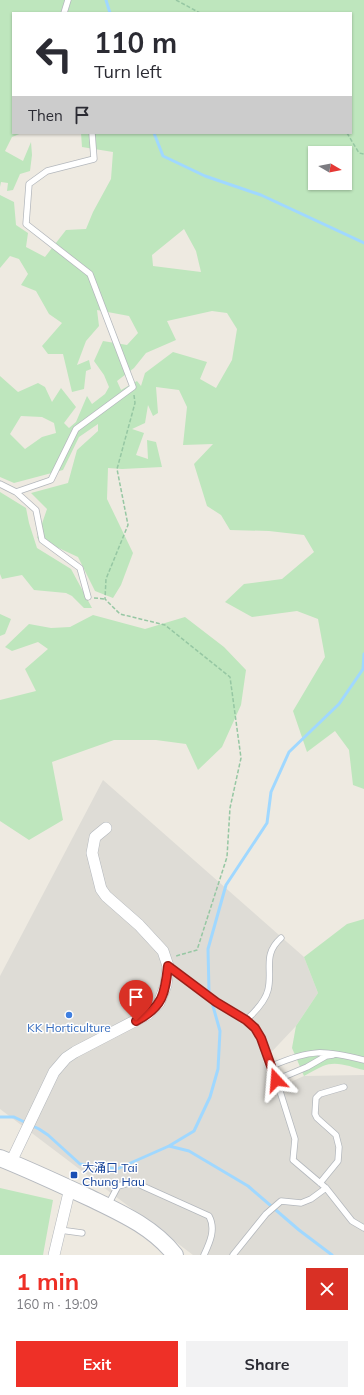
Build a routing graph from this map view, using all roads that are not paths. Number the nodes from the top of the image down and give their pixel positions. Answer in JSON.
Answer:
{"nodes":[{"id":1,"x":68,"y":0,"type":"edge"},
{"id":2,"x":64,"y":12,"type":"edge"},
{"id":3,"x":92,"y":134,"type":"edge"},
{"id":4,"x":0,"y":484,"type":"edge"},
{"id":5,"x":16,"y":492,"type":"junction"},
{"id":6,"x":88,"y":597,"type":"dead end"},
{"id":7,"x":106,"y":828,"type":"dead end"},
{"id":8,"x":281,"y":938,"type":"dead end"},
{"id":9,"x":167,"y":962,"type":"junction"},
{"id":10,"x":246,"y":1020,"type":"junction"},
{"id":11,"x":341,"y":1055,"type":"junction"},
{"id":12,"x":364,"y":1060,"type":"edge"},
{"id":13,"x":272,"y":1066,"type":"junction"},
{"id":14,"x":276,"y":1080,"type":"junction"},
{"id":15,"x":344,"y":1087,"type":"dead end"},
{"id":16,"x":6,"y":1160,"type":"edge"},
{"id":17,"x":320,"y":1183,"type":"junction"},
{"id":18,"x":70,"y":1188,"type":"junction"},
{"id":19,"x":326,"y":1188,"type":"junction"},
{"id":20,"x":107,"y":1207,"type":"junction"},
{"id":21,"x":364,"y":1228,"type":"edge"},
{"id":22,"x":59,"y":1230,"type":"junction"},
{"id":23,"x":82,"y":1233,"type":"dead end"},
{"id":24,"x":54,"y":1255,"type":"edge"},
{"id":25,"x":175,"y":1255,"type":"edge"},
{"id":26,"x":204,"y":1255,"type":"edge"},
{"id":27,"x":233,"y":1255,"type":"edge"}],
"edges":[{"from":1,"to":2,"type":"lane"},
{"from":3,"to":5,"type":"lane"},
{"from":4,"to":5,"type":"lane"},
{"from":5,"to":6,"type":"lane"},
{"from":7,"to":9,"type":"street"},
{"from":8,"to":10,"type":"lane"},
{"from":9,"to":10,"type":"lane"},
{"from":9,"to":16,"type":"street"},
{"from":10,"to":13,"type":"lane"},
{"from":11,"to":12,"type":"lane"},
{"from":11,"to":13,"type":"lane"},
{"from":11,"to":14,"type":"lane"},
{"from":13,"to":14,"type":"lane"},
{"from":14,"to":17,"type":"lane"},
{"from":15,"to":17,"type":"lane"},
{"from":16,"to":18,"type":"main road"},
{"from":17,"to":19,"type":"lane"},
{"from":18,"to":20,"type":"main road"},
{"from":18,"to":22,"type":"street"},
{"from":19,"to":21,"type":"lane"},
{"from":19,"to":27,"type":"lane"},
{"from":20,"to":25,"type":"main road"},
{"from":20,"to":26,"type":"lane"},
{"from":22,"to":23,"type":"lane"},
{"from":22,"to":24,"type":"street"}]}
